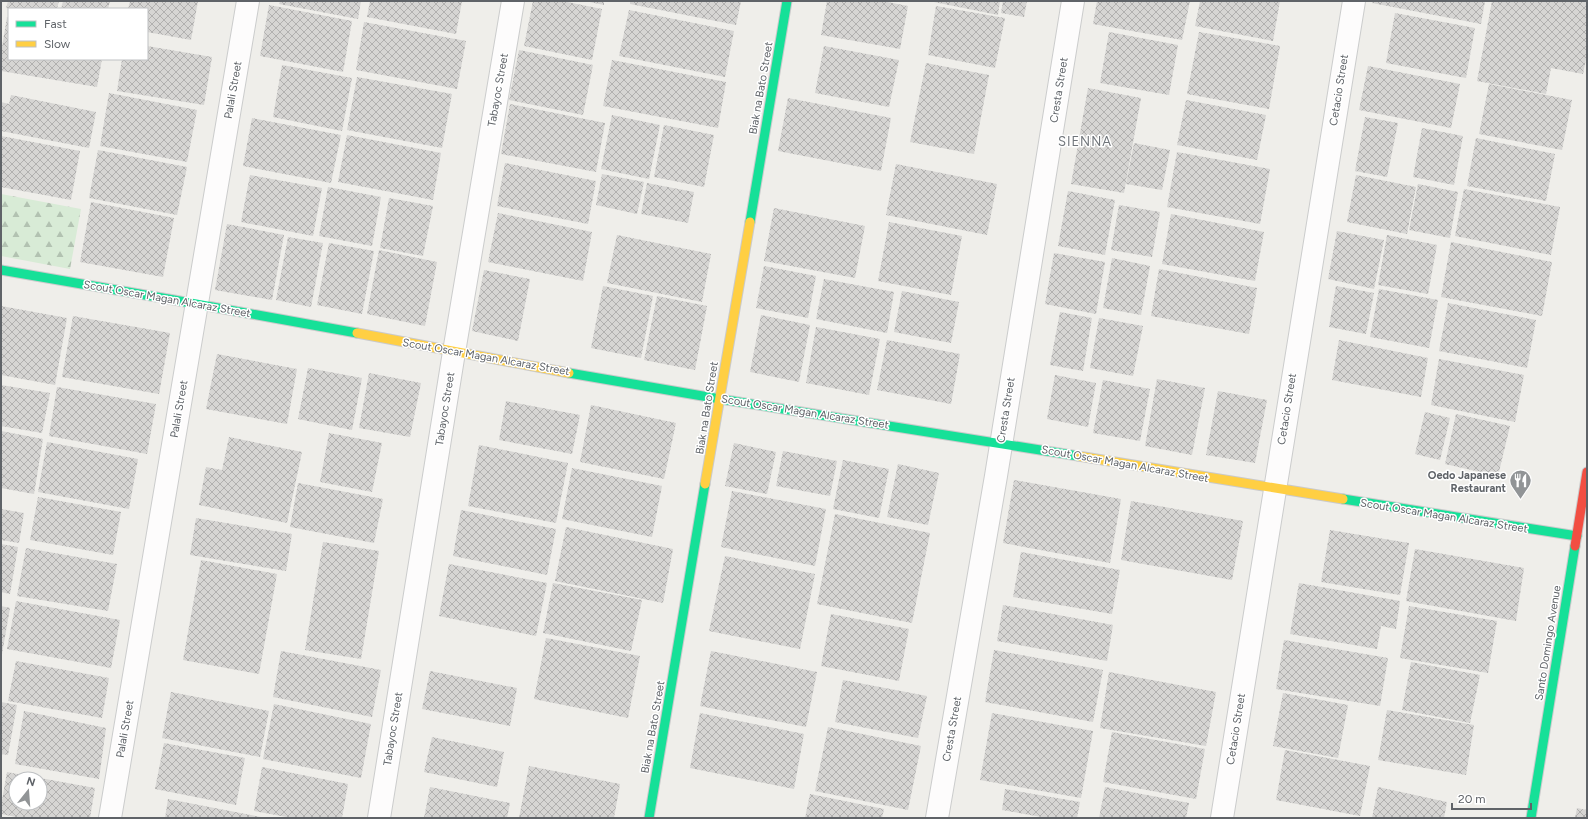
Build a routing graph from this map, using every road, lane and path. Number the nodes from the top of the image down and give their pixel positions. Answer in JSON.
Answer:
{"nodes":[{"id":1,"x":248,"y":1,"type":"edge"},
{"id":2,"x":513,"y":1,"type":"edge"},
{"id":3,"x":788,"y":1,"type":"edge"},
{"id":4,"x":1073,"y":1,"type":"edge"},
{"id":5,"x":1354,"y":1,"type":"edge"},
{"id":6,"x":1,"y":270,"type":"edge"},
{"id":7,"x":197,"y":303,"type":"junction"},
{"id":8,"x":454,"y":352,"type":"junction"},
{"id":9,"x":720,"y":399,"type":"junction"},
{"id":10,"x":1001,"y":443,"type":"junction"},
{"id":11,"x":1587,"y":472,"type":"edge"},
{"id":12,"x":1274,"y":489,"type":"junction"},
{"id":13,"x":1582,"y":537,"type":"edge"},
{"id":14,"x":110,"y":818,"type":"edge"},
{"id":15,"x":379,"y":818,"type":"edge"},
{"id":16,"x":650,"y":818,"type":"edge"},
{"id":17,"x":937,"y":818,"type":"edge"},
{"id":18,"x":1222,"y":818,"type":"edge"},
{"id":19,"x":1531,"y":818,"type":"edge"}],
"edges":[{"from":1,"to":7,"type":"street","name":"Palali Street"},
{"from":2,"to":8,"type":"street","name":"Tabayoc Street"},
{"from":3,"to":9,"type":"street","name":"Biak na Bato Street"},
{"from":4,"to":10,"type":"street","name":"Cresta Street"},
{"from":5,"to":12,"type":"street","name":"Cetacio Street"},
{"from":6,"to":7,"type":"street","name":"Scout Oscar Magan Alcaraz Street"},
{"from":7,"to":8,"type":"street","name":"Scout Oscar Magan Alcaraz Street"},
{"from":7,"to":14,"type":"street","name":"Palali Street"},
{"from":8,"to":9,"type":"street","name":"Scout Oscar Magan Alcaraz Street"},
{"from":8,"to":15,"type":"street","name":"Tabayoc Street"},
{"from":9,"to":10,"type":"street","name":"Scout Oscar Magan Alcaraz Street"},
{"from":9,"to":16,"type":"street","name":"Biak na Bato Street"},
{"from":10,"to":12,"type":"street","name":"Scout Oscar Magan Alcaraz Street"},
{"from":10,"to":17,"type":"street","name":"Cresta Street"},
{"from":11,"to":13,"type":"street","name":"Santo Domingo Avenue"},
{"from":12,"to":13,"type":"street","name":"Scout Oscar Magan Alcaraz Street"},
{"from":12,"to":18,"type":"street","name":"Cetacio Street"},
{"from":13,"to":19,"type":"street","name":"Santo Domingo Avenue"}]}
